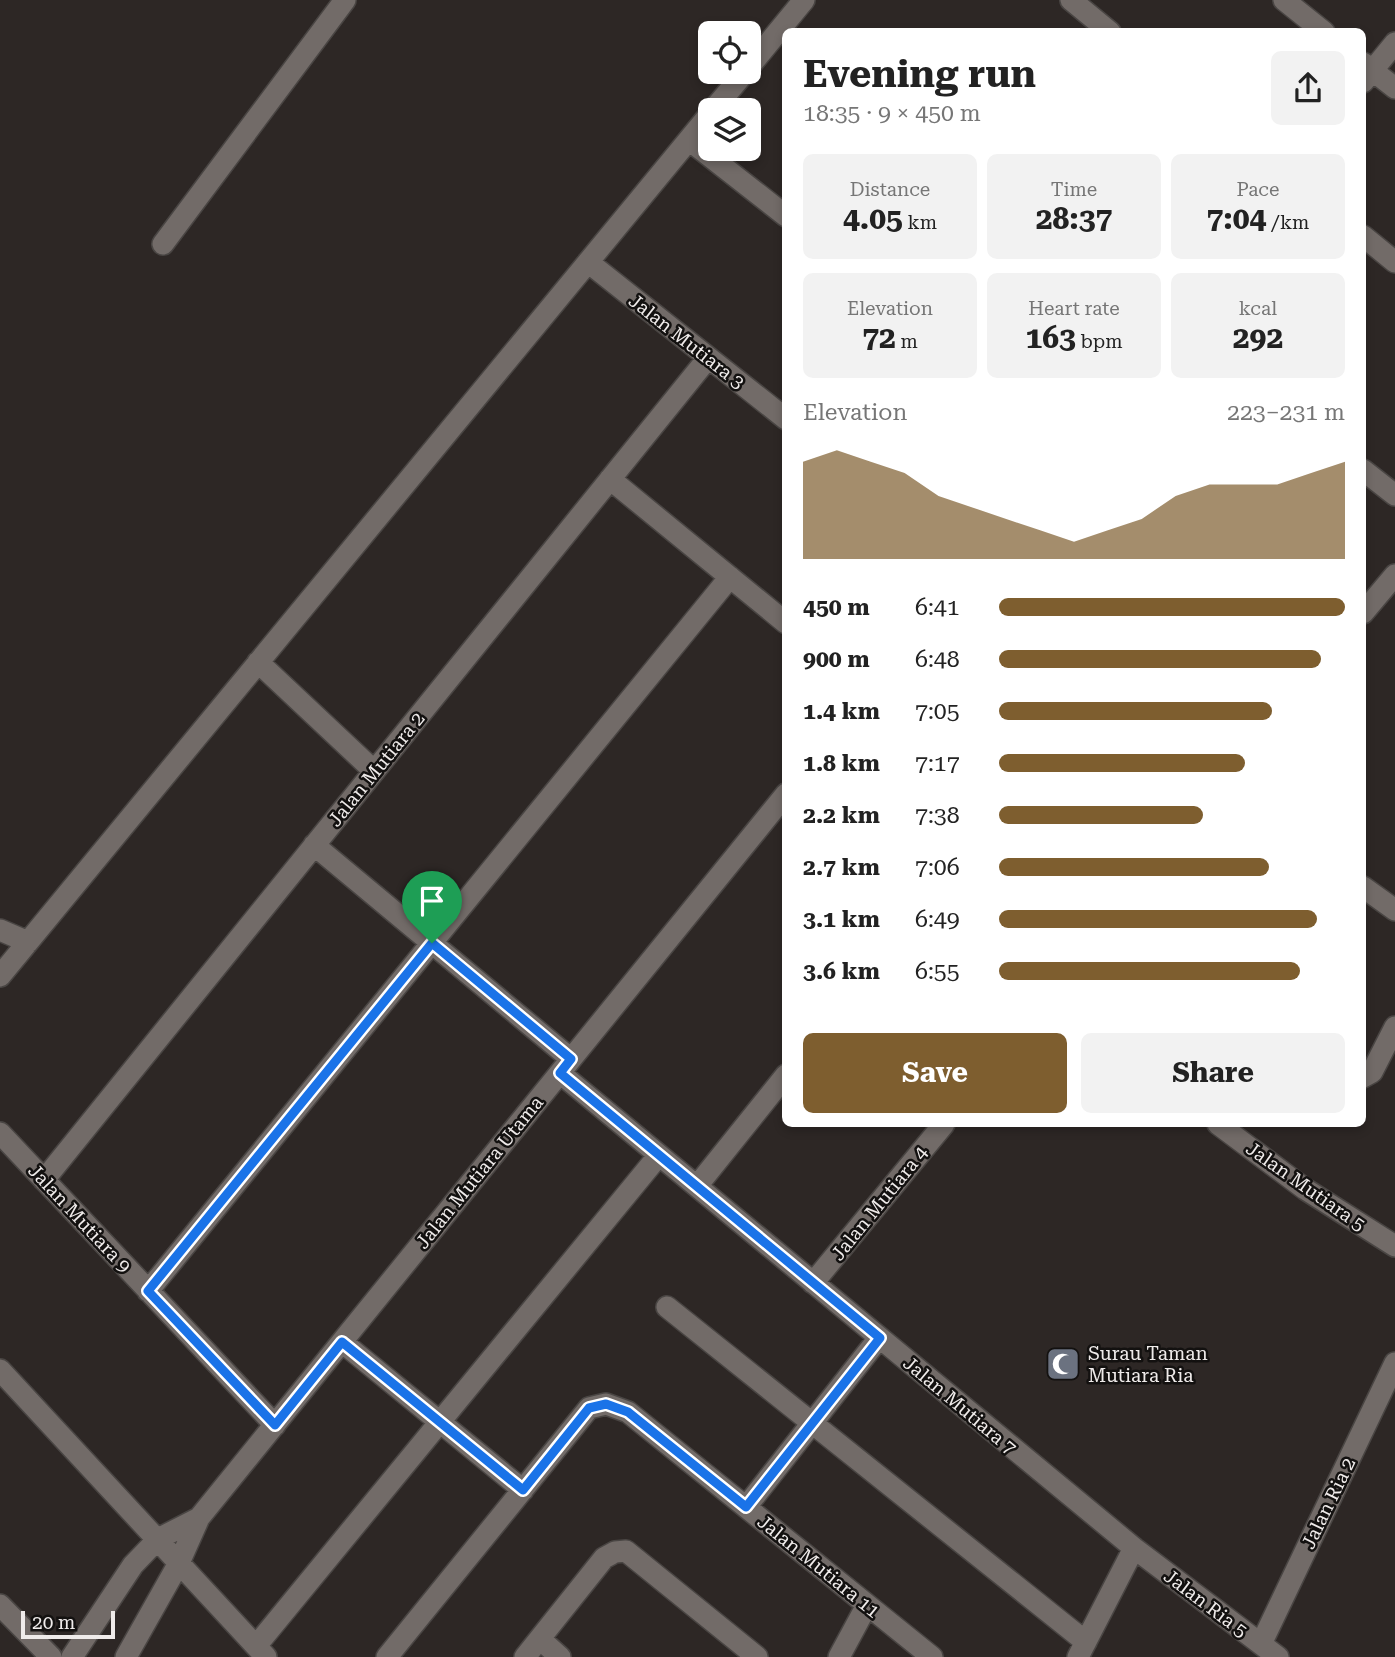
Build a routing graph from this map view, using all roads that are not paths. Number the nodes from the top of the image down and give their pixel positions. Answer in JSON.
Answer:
{"nodes":[{"id":1,"x":345,"y":0,"type":"edge"},
{"id":2,"x":804,"y":0,"type":"edge"},
{"id":3,"x":1071,"y":0,"type":"edge"},
{"id":4,"x":1284,"y":0,"type":"edge"},
{"id":5,"x":794,"y":26,"type":"edge"},
{"id":6,"x":1105,"y":28,"type":"edge"},
{"id":7,"x":1319,"y":28,"type":"edge"},
{"id":8,"x":782,"y":37,"type":"edge"},
{"id":9,"x":1395,"y":43,"type":"edge"},
{"id":10,"x":761,"y":56,"type":"edge"},
{"id":11,"x":1366,"y":72,"type":"edge"},
{"id":12,"x":735,"y":84,"type":"edge"},
{"id":13,"x":1395,"y":89,"type":"edge"},
{"id":14,"x":724,"y":98,"type":"edge"},
{"id":15,"x":698,"y":129,"type":"edge"},
{"id":16,"x":689,"y":140,"type":"junction"},
{"id":17,"x":782,"y":213,"type":"edge"},
{"id":18,"x":1366,"y":238,"type":"edge"},
{"id":19,"x":163,"y":244,"type":"dead end"},
{"id":20,"x":588,"y":262,"type":"junction"},
{"id":21,"x":1395,"y":262,"type":"edge"},
{"id":22,"x":708,"y":358,"type":"junction"},
{"id":23,"x":782,"y":416,"type":"edge"},
{"id":24,"x":1366,"y":472,"type":"edge"},
{"id":25,"x":610,"y":479,"type":"junction"},
{"id":26,"x":1395,"y":495,"type":"edge"},
{"id":27,"x":1395,"y":575,"type":"edge"},
{"id":28,"x":730,"y":577,"type":"junction"},
{"id":29,"x":1366,"y":609,"type":"edge"},
{"id":30,"x":782,"y":620,"type":"edge"},
{"id":31,"x":258,"y":662,"type":"junction"},
{"id":32,"x":374,"y":771,"type":"junction"},
{"id":33,"x":782,"y":799,"type":"edge"},
{"id":34,"x":314,"y":845,"type":"junction"},
{"id":35,"x":1366,"y":889,"type":"edge"},
{"id":36,"x":1395,"y":910,"type":"edge"},
{"id":37,"x":0,"y":930,"type":"edge"},
{"id":38,"x":28,"y":942,"type":"junction"},
{"id":39,"x":432,"y":943,"type":"junction"},
{"id":40,"x":0,"y":976,"type":"edge"},
{"id":41,"x":1395,"y":1027,"type":"edge"},
{"id":42,"x":566,"y":1066,"type":"junction"},
{"id":43,"x":1366,"y":1075,"type":"edge"},
{"id":44,"x":782,"y":1080,"type":"edge"},
{"id":45,"x":942,"y":1127,"type":"edge"},
{"id":46,"x":1222,"y":1127,"type":"edge"},
{"id":47,"x":0,"y":1133,"type":"edge"},
{"id":48,"x":659,"y":1155,"type":"junction"},
{"id":49,"x":44,"y":1180,"type":"junction"},
{"id":50,"x":697,"y":1186,"type":"junction"},
{"id":51,"x":1395,"y":1246,"type":"edge"},
{"id":52,"x":813,"y":1283,"type":"junction"},
{"id":53,"x":148,"y":1291,"type":"junction"},
{"id":54,"x":667,"y":1307,"type":"dead end"},
{"id":55,"x":880,"y":1338,"type":"junction"},
{"id":56,"x":342,"y":1342,"type":"junction"},
{"id":57,"x":1395,"y":1363,"type":"edge"},
{"id":58,"x":0,"y":1370,"type":"edge"},
{"id":59,"x":439,"y":1422,"type":"junction"},
{"id":60,"x":812,"y":1424,"type":"junction"},
{"id":61,"x":275,"y":1425,"type":"junction"},
{"id":62,"x":523,"y":1490,"type":"junction"},
{"id":63,"x":746,"y":1507,"type":"junction"},
{"id":64,"x":200,"y":1518,"type":"junction"},
{"id":65,"x":158,"y":1539,"type":"junction"},
{"id":66,"x":1134,"y":1548,"type":"junction"},
{"id":67,"x":178,"y":1563,"type":"junction"},
{"id":68,"x":0,"y":1605,"type":"edge"},
{"id":69,"x":867,"y":1605,"type":"junction"},
{"id":70,"x":540,"y":1639,"type":"junction"},
{"id":71,"x":1082,"y":1650,"type":"edge"},
{"id":72,"x":1269,"y":1651,"type":"edge"},
{"id":73,"x":261,"y":1652,"type":"edge"},
{"id":74,"x":51,"y":1657,"type":"edge"},
{"id":75,"x":72,"y":1657,"type":"edge"},
{"id":76,"x":126,"y":1657,"type":"edge"},
{"id":77,"x":387,"y":1657,"type":"edge"},
{"id":78,"x":525,"y":1657,"type":"edge"},
{"id":79,"x":561,"y":1657,"type":"edge"},
{"id":80,"x":757,"y":1657,"type":"edge"},
{"id":81,"x":839,"y":1657,"type":"edge"},
{"id":82,"x":932,"y":1657,"type":"edge"}],
"edges":[{"from":1,"to":19,"type":"street"},
{"from":2,"to":5,"type":"street"},
{"from":3,"to":6,"type":"street"},
{"from":4,"to":7,"type":"street"},
{"from":8,"to":10,"type":"street"},
{"from":9,"to":11,"type":"street"},
{"from":11,"to":13,"type":"street"},
{"from":12,"to":14,"type":"street"},
{"from":15,"to":16,"type":"street"},
{"from":16,"to":17,"type":"street"},
{"from":16,"to":20,"type":"street"},
{"from":18,"to":21,"type":"street"},
{"from":20,"to":22,"type":"street","name":"Jalan Mutiara 3"},
{"from":20,"to":31,"type":"street"},
{"from":22,"to":23,"type":"street","name":"Jalan Mutiara 3"},
{"from":22,"to":25,"type":"street","name":"Jalan Mutiara 2"},
{"from":24,"to":26,"type":"street"},
{"from":25,"to":28,"type":"street"},
{"from":25,"to":32,"type":"street","name":"Jalan Mutiara 2"},
{"from":27,"to":29,"type":"street"},
{"from":28,"to":30,"type":"street"},
{"from":28,"to":39,"type":"street"},
{"from":31,"to":32,"type":"street"},
{"from":31,"to":38,"type":"street"},
{"from":32,"to":34,"type":"street","name":"Jalan Mutiara 2"},
{"from":33,"to":42,"type":"street","name":"Jalan Mutiara Utama"},
{"from":34,"to":39,"type":"street","name":"Jalan Mutiara 7"},
{"from":34,"to":49,"type":"street","name":"Jalan Mutiara 2"},
{"from":35,"to":36,"type":"street"},
{"from":37,"to":38,"type":"street"},
{"from":38,"to":40,"type":"street"},
{"from":39,"to":42,"type":"street","name":"Jalan Mutiara 7"},
{"from":39,"to":53,"type":"street"},
{"from":41,"to":43,"type":"street"},
{"from":42,"to":48,"type":"street","name":"Jalan Mutiara 7"},
{"from":42,"to":56,"type":"street","name":"Jalan Mutiara Utama"},
{"from":44,"to":50,"type":"street"},
{"from":45,"to":52,"type":"street","name":"Jalan Mutiara 4"},
{"from":46,"to":51,"type":"street","name":"Jalan Mutiara 5"},
{"from":47,"to":49,"type":"street","name":"Jalan Mutiara 9"},
{"from":48,"to":50,"type":"street","name":"Jalan Mutiara 7"},
{"from":48,"to":59,"type":"street"},
{"from":49,"to":53,"type":"street","name":"Jalan Mutiara 9"},
{"from":50,"to":52,"type":"street","name":"Jalan Mutiara 7"},
{"from":52,"to":55,"type":"street","name":"Jalan Mutiara 7"},
{"from":53,"to":61,"type":"street","name":"Jalan Mutiara 9"},
{"from":54,"to":60,"type":"street"},
{"from":55,"to":60,"type":"street"},
{"from":55,"to":66,"type":"street","name":"Jalan Mutiara 7"},
{"from":56,"to":59,"type":"street"},
{"from":56,"to":61,"type":"street","name":"Jalan Mutiara Utama"},
{"from":57,"to":72,"type":"street","name":"Jalan Ria 2"},
{"from":58,"to":65,"type":"street"},
{"from":59,"to":62,"type":"street"},
{"from":59,"to":73,"type":"street"},
{"from":60,"to":63,"type":"street"},
{"from":60,"to":71,"type":"street"},
{"from":61,"to":64,"type":"street","name":"Jalan Mutiara Utama"},
{"from":62,"to":63,"type":"street","name":"Jalan Mutiara 11"},
{"from":62,"to":77,"type":"street","name":"Jalan Mutiara 11"},
{"from":63,"to":69,"type":"street","name":"Jalan Mutiara 11"},
{"from":64,"to":65,"type":"street","name":"Jalan Mutiara Utama"},
{"from":64,"to":67,"type":"street","name":"Jalan Mutiara Utama"},
{"from":65,"to":67,"type":"street"},
{"from":65,"to":75,"type":"street","name":"Jalan Mutiara Utama"},
{"from":66,"to":71,"type":"street"},
{"from":66,"to":72,"type":"street","name":"Jalan Ria 5"},
{"from":67,"to":73,"type":"street"},
{"from":67,"to":76,"type":"street","name":"Jalan Mutiara Utama"},
{"from":68,"to":74,"type":"street"},
{"from":69,"to":81,"type":"street"},
{"from":69,"to":82,"type":"street","name":"Jalan Mutiara 11"},
{"from":70,"to":78,"type":"street"},
{"from":70,"to":79,"type":"street"},
{"from":70,"to":80,"type":"street"}]}
